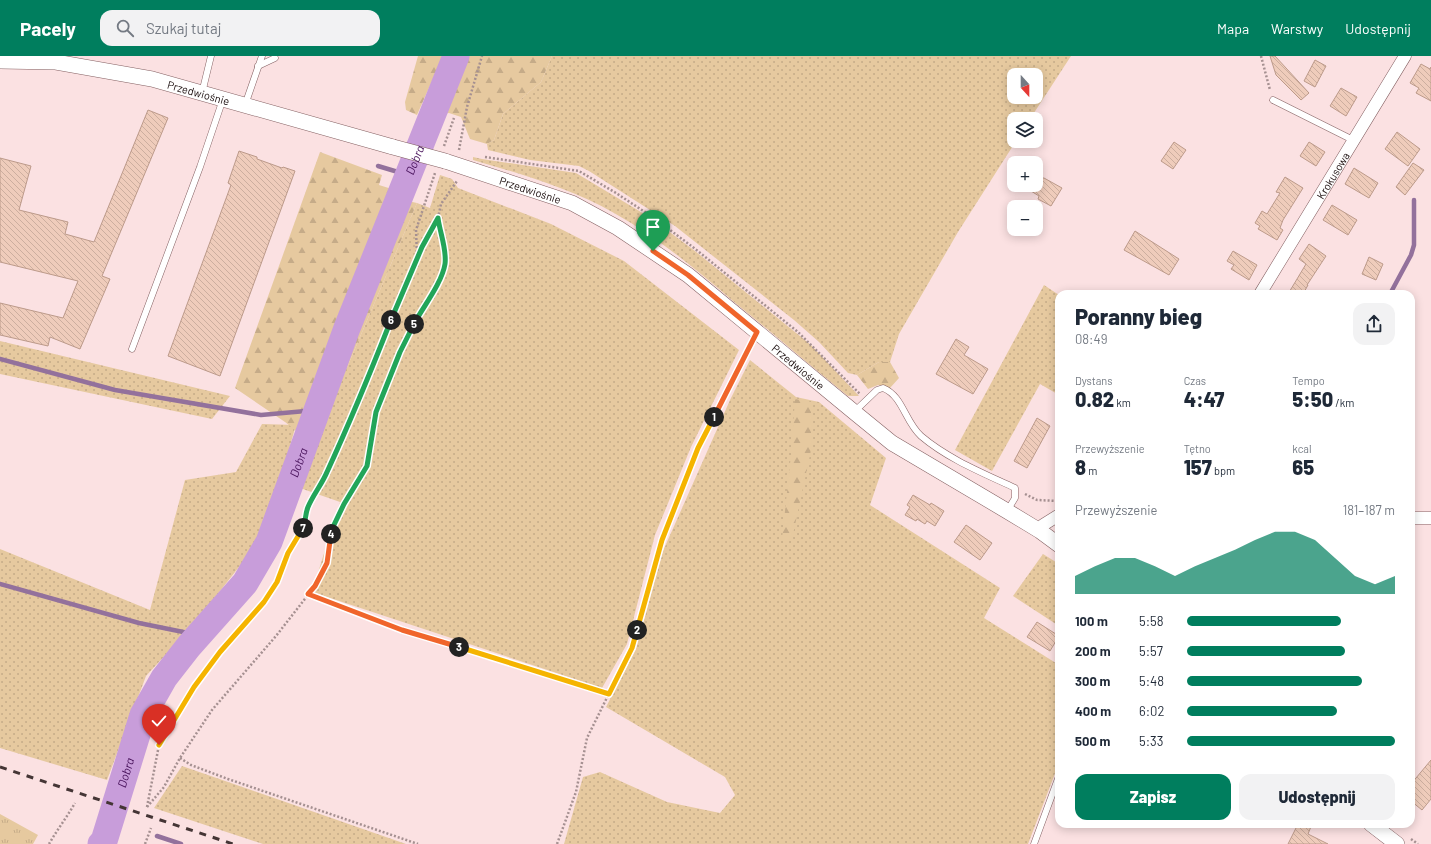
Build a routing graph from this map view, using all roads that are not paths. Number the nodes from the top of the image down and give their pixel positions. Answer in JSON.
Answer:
{"nodes":[{"id":1,"x":211,"y":56,"type":"edge"},
{"id":2,"x":262,"y":56,"type":"edge"},
{"id":3,"x":1405,"y":56,"type":"edge"},
{"id":4,"x":275,"y":58,"type":"dead end"},
{"id":5,"x":0,"y":61,"type":"edge"},
{"id":6,"x":258,"y":66,"type":"junction"},
{"id":7,"x":202,"y":93,"type":"junction"},
{"id":8,"x":223,"y":99,"type":"junction"},
{"id":9,"x":1273,"y":100,"type":"road end"},
{"id":10,"x":245,"y":105,"type":"junction"},
{"id":11,"x":1353,"y":140,"type":"junction"},
{"id":12,"x":1262,"y":290,"type":"edge"},
{"id":13,"x":132,"y":349,"type":"dead end"},
{"id":14,"x":854,"y":412,"type":"junction"},
{"id":15,"x":1007,"y":511,"type":"junction"},
{"id":16,"x":1055,"y":518,"type":"edge"},
{"id":17,"x":1415,"y":518,"type":"edge"},
{"id":18,"x":1431,"y":518,"type":"edge"},
{"id":19,"x":1040,"y":531,"type":"junction"},
{"id":20,"x":1055,"y":541,"type":"edge"},
{"id":21,"x":1055,"y":787,"type":"edge"},
{"id":22,"x":1376,"y":828,"type":"edge"},
{"id":23,"x":1034,"y":844,"type":"edge"},
{"id":24,"x":1397,"y":844,"type":"edge"}],
"edges":[{"from":1,"to":7,"type":"lane"},
{"from":2,"to":6,"type":"lane"},
{"from":3,"to":11,"type":"street","name":"Krokusowa"},
{"from":4,"to":6,"type":"lane"},
{"from":5,"to":7,"type":"street","name":"Przedwiośnie"},
{"from":6,"to":10,"type":"lane"},
{"from":7,"to":8,"type":"street","name":"Przedwiośnie"},
{"from":8,"to":10,"type":"street","name":"Przedwiośnie"},
{"from":8,"to":13,"type":"lane"},
{"from":9,"to":11,"type":"lane"},
{"from":10,"to":14,"type":"street","name":"Przedwiośnie","bridge":true},
{"from":11,"to":12,"type":"street","name":"Krokusowa"},
{"from":14,"to":15,"type":"street","name":"Przedwiośnie"},
{"from":14,"to":15,"type":"lane"},
{"from":15,"to":19,"type":"street","name":"Przedwiośnie"},
{"from":16,"to":19,"type":"street"},
{"from":17,"to":18,"type":"street"},
{"from":19,"to":20,"type":"street","name":"Przedwiośnie"},
{"from":21,"to":23,"type":"lane"},
{"from":22,"to":24,"type":"street"}]}
